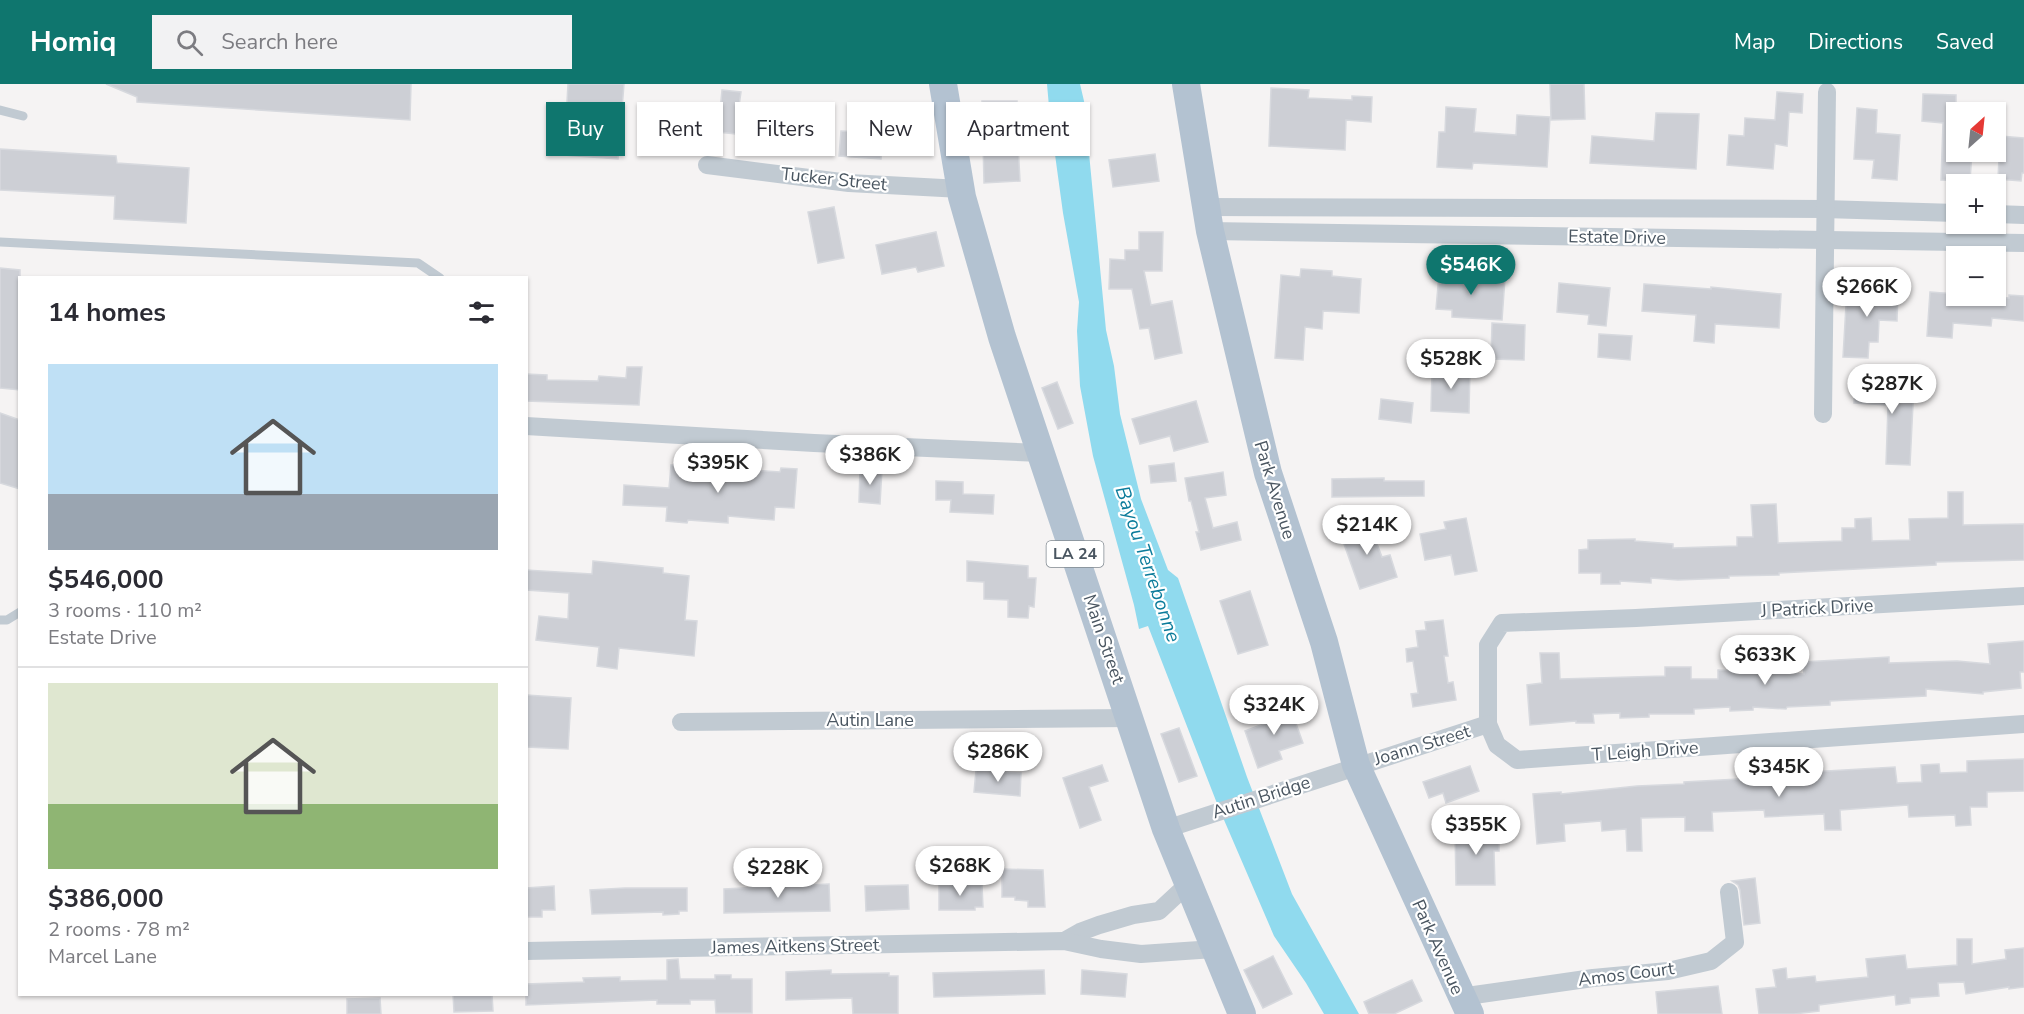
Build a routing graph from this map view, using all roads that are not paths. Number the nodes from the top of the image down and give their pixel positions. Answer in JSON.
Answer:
{"nodes":[{"id":1,"x":943,"y":84,"type":"edge"},
{"id":2,"x":1186,"y":84,"type":"edge"},
{"id":3,"x":1827,"y":92,"type":"dead end"},
{"id":4,"x":0,"y":110,"type":"edge"},
{"id":5,"x":23,"y":116,"type":"dead end"},
{"id":6,"x":707,"y":165,"type":"dead end"},
{"id":7,"x":961,"y":189,"type":"junction"},
{"id":8,"x":1824,"y":209,"type":"junction"},
{"id":9,"x":1946,"y":213,"type":"edge"},
{"id":10,"x":2006,"y":214,"type":"edge"},
{"id":11,"x":2024,"y":215,"type":"edge"},
{"id":12,"x":1208,"y":219,"type":"junction"},
{"id":13,"x":1826,"y":240,"type":"junction"},
{"id":14,"x":0,"y":242,"type":"edge"},
{"id":15,"x":2024,"y":243,"type":"edge"},
{"id":16,"x":437,"y":276,"type":"edge"},
{"id":17,"x":1822,"y":414,"type":"dead end"},
{"id":18,"x":528,"y":426,"type":"edge"},
{"id":19,"x":1041,"y":453,"type":"junction"},
{"id":20,"x":2024,"y":596,"type":"edge"},
{"id":21,"x":18,"y":613,"type":"edge"},
{"id":22,"x":0,"y":620,"type":"edge"},
{"id":23,"x":1130,"y":718,"type":"junction"},
{"id":24,"x":681,"y":722,"type":"dead end"},
{"id":25,"x":1488,"y":724,"type":"junction"},
{"id":26,"x":2024,"y":724,"type":"edge"},
{"id":27,"x":1356,"y":765,"type":"junction"},
{"id":28,"x":1166,"y":829,"type":"junction"},
{"id":29,"x":1187,"y":885,"type":"junction"},
{"id":30,"x":1729,"y":892,"type":"dead end"},
{"id":31,"x":1064,"y":942,"type":"junction"},
{"id":32,"x":1214,"y":948,"type":"junction"},
{"id":33,"x":528,"y":951,"type":"edge"},
{"id":34,"x":1465,"y":1005,"type":"edge"},
{"id":35,"x":1242,"y":1014,"type":"edge"}],
"edges":[{"from":1,"to":7,"type":"main road","name":"Main Street","number":"LA 24"},
{"from":2,"to":12,"type":"main road","name":"Park Avenue"},
{"from":3,"to":8,"type":"street"},
{"from":4,"to":5,"type":"lane"},
{"from":6,"to":7,"type":"street","name":"Tucker Street"},
{"from":7,"to":19,"type":"main road","name":"Main Street","number":"LA 24"},
{"from":8,"to":9,"type":"street","name":"Estate Drive"},
{"from":8,"to":12,"type":"street","name":"Estate Drive"},
{"from":8,"to":13,"type":"street"},
{"from":10,"to":11,"type":"street"},
{"from":12,"to":13,"type":"street","name":"Estate Drive"},
{"from":12,"to":27,"type":"main road","name":"Park Avenue"},
{"from":13,"to":15,"type":"street","name":"Estate Drive"},
{"from":13,"to":17,"type":"street"},
{"from":14,"to":16,"type":"lane"},
{"from":18,"to":19,"type":"street"},
{"from":19,"to":23,"type":"main road","name":"Main Street","number":"LA 24"},
{"from":20,"to":25,"type":"street","name":"J Patrick Drive"},
{"from":21,"to":22,"type":"lane"},
{"from":23,"to":24,"type":"street","name":"Autin Lane"},
{"from":23,"to":28,"type":"main road","name":"Main Street","number":"LA 24"},
{"from":25,"to":26,"type":"street","name":"T Leigh Drive"},
{"from":25,"to":27,"type":"street","name":"Joann Street"},
{"from":27,"to":28,"type":"street","name":"Autin Bridge"},
{"from":27,"to":34,"type":"main road","name":"Park Avenue"},
{"from":28,"to":29,"type":"main road","name":"Main Street","number":"LA 24"},
{"from":29,"to":31,"type":"street","name":"James Aitkens Street"},
{"from":29,"to":32,"type":"main road","name":"Main Street","number":"LA 24"},
{"from":30,"to":34,"type":"street","name":"Amos Court"},
{"from":31,"to":32,"type":"street","name":"James Aitkens Street"},
{"from":31,"to":33,"type":"street","name":"James Aitkens Street"},
{"from":32,"to":35,"type":"main road","name":"Main Street","number":"LA 24"}]}
